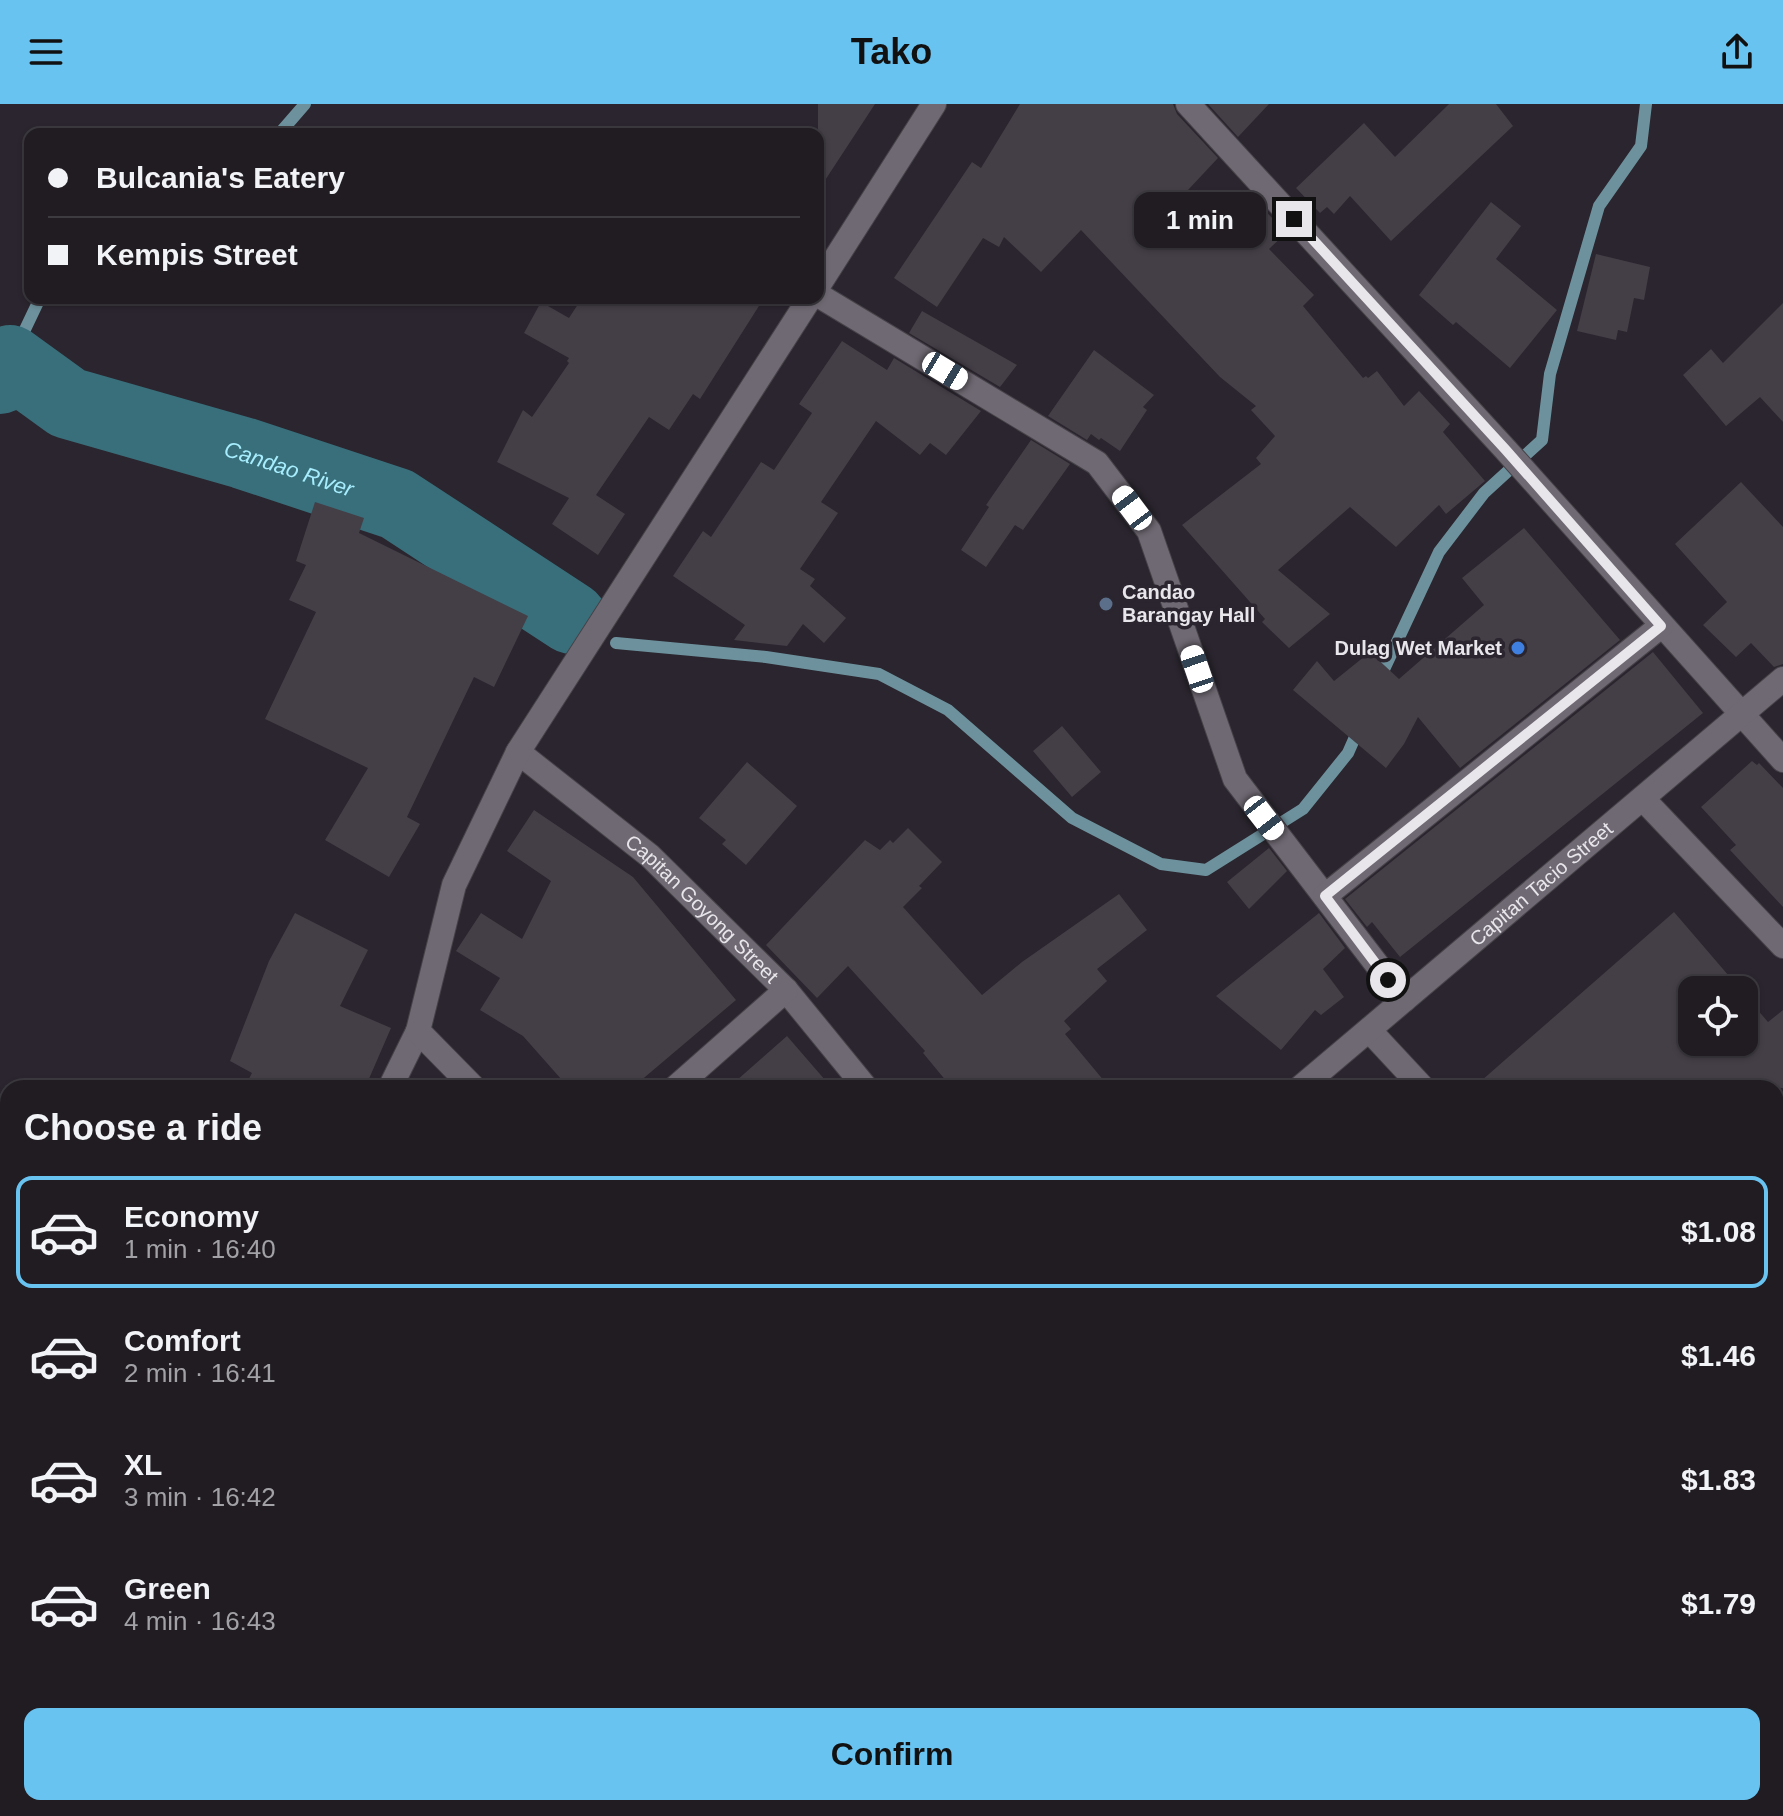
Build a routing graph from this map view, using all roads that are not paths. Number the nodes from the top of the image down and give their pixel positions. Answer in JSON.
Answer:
{"nodes":[{"id":1,"x":934,"y":104,"type":"edge"},
{"id":2,"x":1188,"y":104,"type":"edge"},
{"id":3,"x":824,"y":277,"type":"edge"},
{"id":4,"x":824,"y":299,"type":"edge"},
{"id":5,"x":806,"y":304,"type":"edge"},
{"id":6,"x":1661,"y":626,"type":"junction"},
{"id":7,"x":1783,"y":679,"type":"edge"},
{"id":8,"x":1743,"y":715,"type":"junction"},
{"id":9,"x":518,"y":752,"type":"junction"},
{"id":10,"x":1783,"y":760,"type":"edge"},
{"id":11,"x":1643,"y":799,"type":"junction"},
{"id":12,"x":1325,"y":896,"type":"junction"},
{"id":13,"x":1783,"y":946,"type":"edge"},
{"id":14,"x":786,"y":990,"type":"junction"},
{"id":15,"x":1404,"y":1000,"type":"junction"},
{"id":16,"x":1369,"y":1030,"type":"junction"},
{"id":17,"x":418,"y":1031,"type":"junction"},
{"id":18,"x":394,"y":1080,"type":"edge"},
{"id":19,"x":466,"y":1080,"type":"edge"},
{"id":20,"x":684,"y":1080,"type":"edge"},
{"id":21,"x":859,"y":1080,"type":"edge"},
{"id":22,"x":1310,"y":1080,"type":"edge"},
{"id":23,"x":1416,"y":1080,"type":"edge"}],
"edges":[{"from":1,"to":3,"type":"street"},
{"from":2,"to":6,"type":"street"},
{"from":4,"to":12,"type":"street"},
{"from":5,"to":9,"type":"street"},
{"from":6,"to":8,"type":"street"},
{"from":6,"to":12,"type":"street"},
{"from":7,"to":8,"type":"street","name":"Capitan Tacio Street"},
{"from":8,"to":10,"type":"street"},
{"from":8,"to":11,"type":"street","name":"Capitan Tacio Street"},
{"from":9,"to":14,"type":"street","name":"Capitan Goyong Street"},
{"from":9,"to":17,"type":"street"},
{"from":11,"to":13,"type":"street"},
{"from":11,"to":15,"type":"street","name":"Capitan Tacio Street"},
{"from":12,"to":15,"type":"street"},
{"from":14,"to":20,"type":"street"},
{"from":14,"to":21,"type":"street","name":"Capitan Goyong Street"},
{"from":15,"to":16,"type":"street","name":"Capitan Tacio Street"},
{"from":16,"to":22,"type":"street","name":"Capitan Tacio Street"},
{"from":16,"to":23,"type":"street"},
{"from":17,"to":18,"type":"street"},
{"from":17,"to":19,"type":"street"}]}
